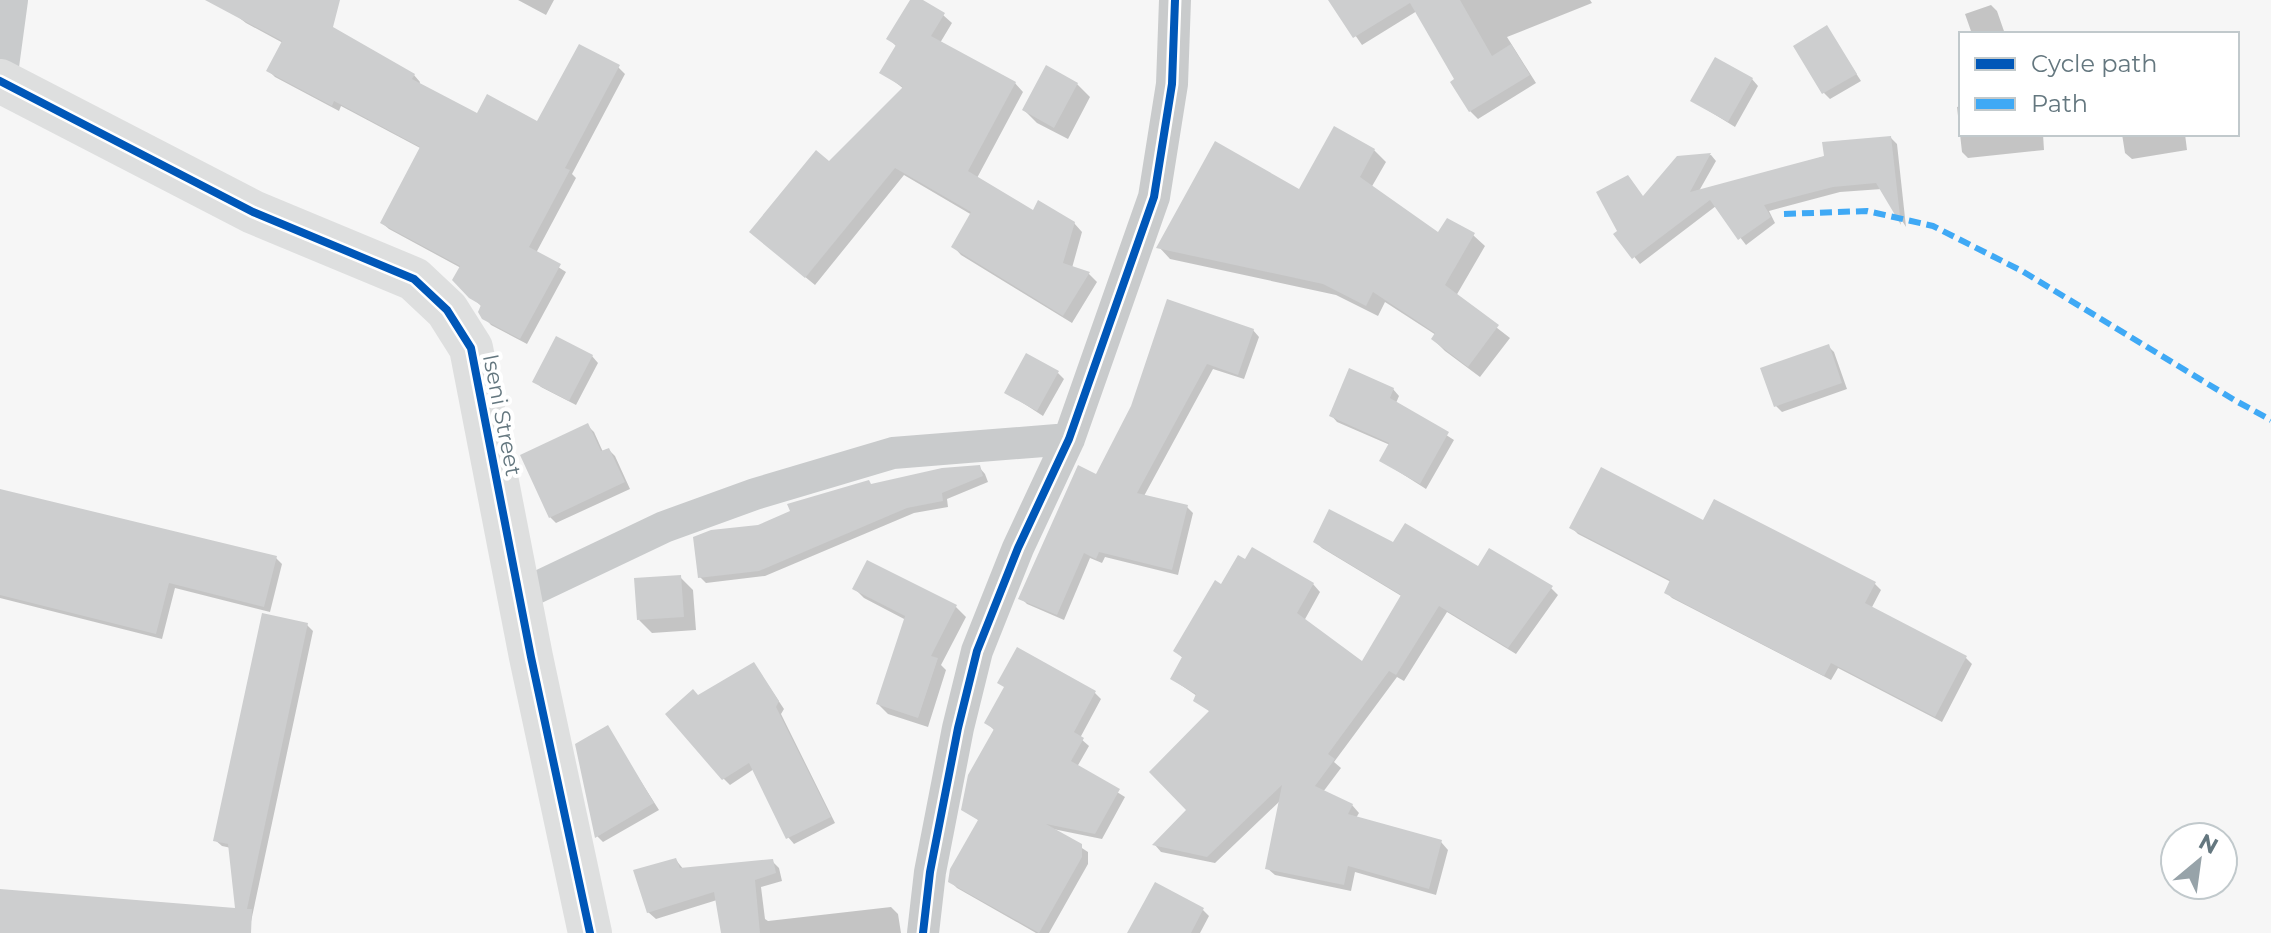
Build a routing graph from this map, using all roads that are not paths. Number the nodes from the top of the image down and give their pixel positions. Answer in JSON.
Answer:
{"nodes":[{"id":1,"x":12,"y":0,"type":"edge"},
{"id":2,"x":1175,"y":0,"type":"edge"},
{"id":3,"x":0,"y":81,"type":"edge"},
{"id":4,"x":1069,"y":439,"type":"junction"},
{"id":5,"x":519,"y":596,"type":"junction"},
{"id":6,"x":590,"y":933,"type":"edge"},
{"id":7,"x":923,"y":933,"type":"edge"}],
"edges":[{"from":1,"to":3,"type":"street"},
{"from":2,"to":4,"type":"street"},
{"from":3,"to":5,"type":"street","name":"Iseni Street"},
{"from":4,"to":5,"type":"street"},
{"from":4,"to":7,"type":"street"},
{"from":5,"to":6,"type":"street","name":"Iseni Street"}]}
